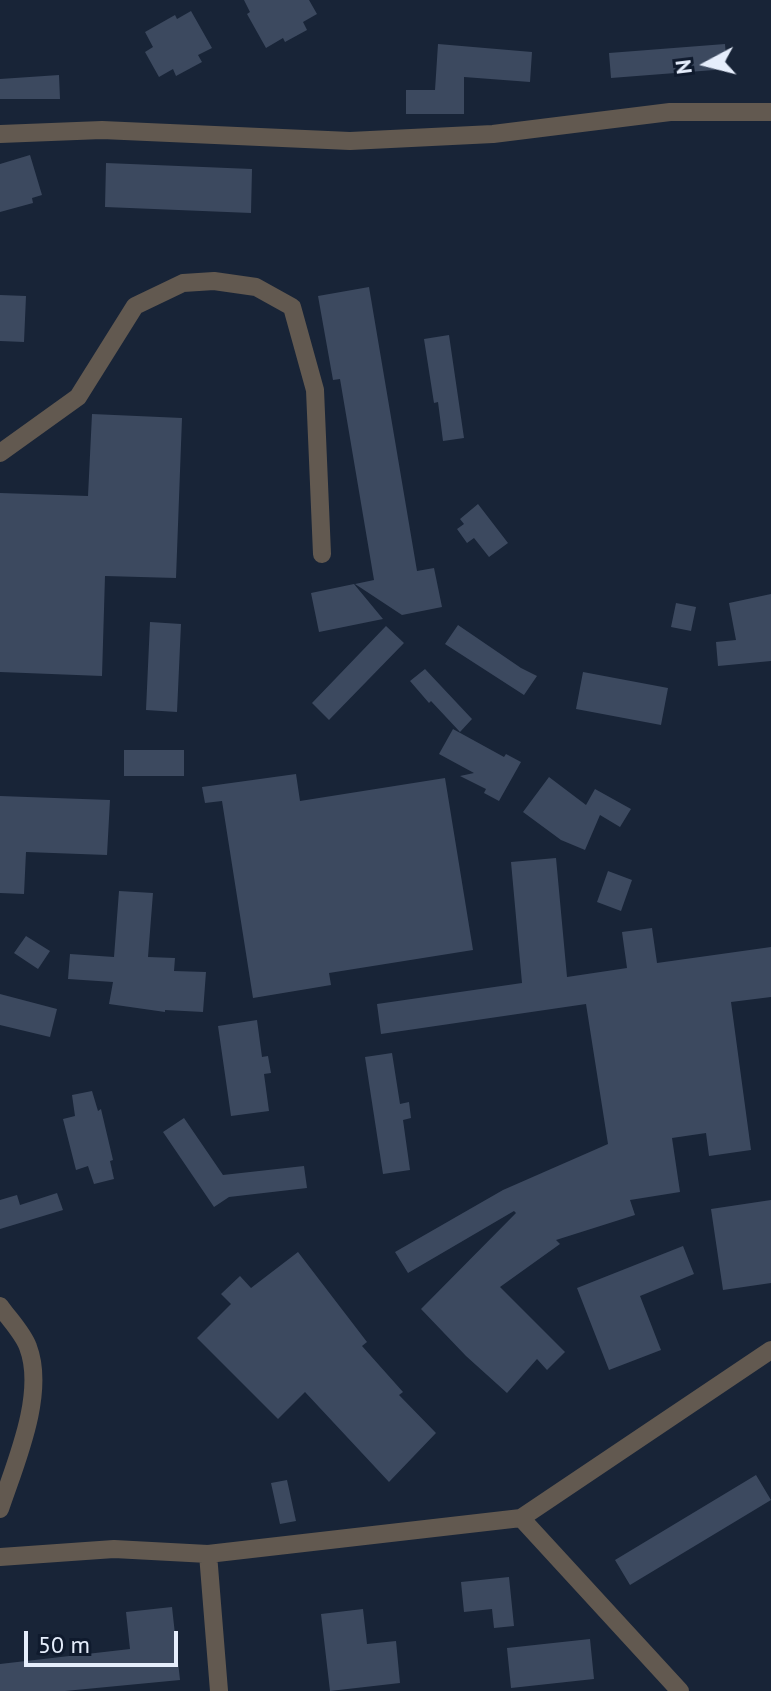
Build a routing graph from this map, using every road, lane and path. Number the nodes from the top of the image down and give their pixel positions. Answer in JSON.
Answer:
{"nodes":[{"id":1,"x":771,"y":112,"type":"edge"},
{"id":2,"x":0,"y":134,"type":"edge"},
{"id":3,"x":0,"y":453,"type":"edge"},
{"id":4,"x":322,"y":554,"type":"dead end"},
{"id":5,"x":0,"y":1306,"type":"edge"},
{"id":6,"x":771,"y":1350,"type":"edge"},
{"id":7,"x":0,"y":1509,"type":"edge"},
{"id":8,"x":521,"y":1518,"type":"junction"},
{"id":9,"x":208,"y":1554,"type":"junction"},
{"id":10,"x":0,"y":1557,"type":"edge"},
{"id":11,"x":219,"y":1691,"type":"edge"},
{"id":12,"x":680,"y":1691,"type":"edge"}],
"edges":[{"from":1,"to":2,"type":"street"},
{"from":3,"to":4,"type":"street"},
{"from":5,"to":7,"type":"street"},
{"from":6,"to":8,"type":"street"},
{"from":8,"to":9,"type":"street"},
{"from":8,"to":12,"type":"street"},
{"from":9,"to":10,"type":"street"},
{"from":9,"to":11,"type":"street"}]}
